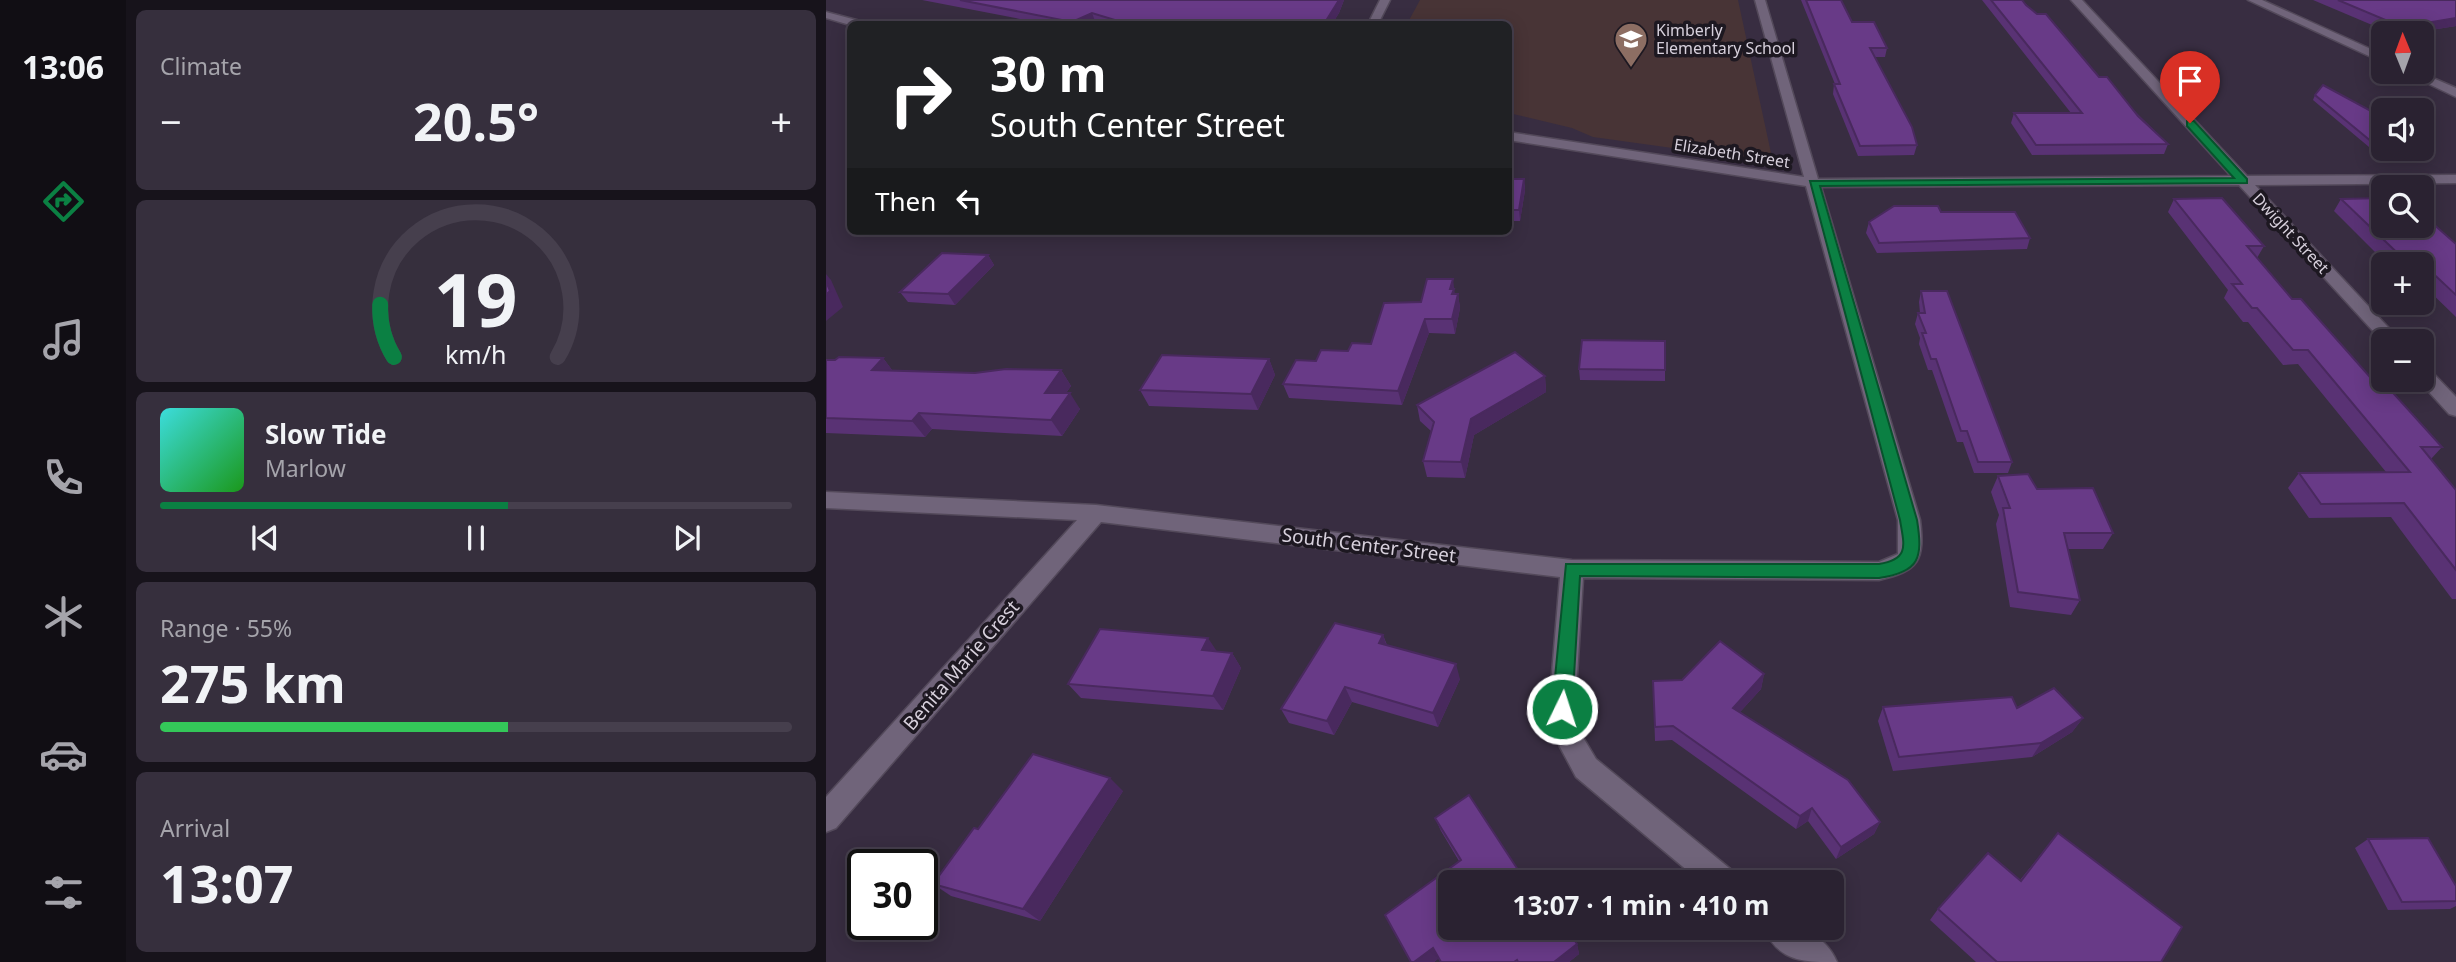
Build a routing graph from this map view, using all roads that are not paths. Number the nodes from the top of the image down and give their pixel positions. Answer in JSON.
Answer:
{"nodes":[{"id":1,"x":1385,"y":0,"type":"edge"},
{"id":2,"x":1760,"y":0,"type":"edge"},
{"id":3,"x":2076,"y":0,"type":"edge"},
{"id":4,"x":2253,"y":0,"type":"edge"},
{"id":5,"x":826,"y":15,"type":"edge"},
{"id":6,"x":849,"y":21,"type":"edge"},
{"id":7,"x":1374,"y":21,"type":"edge"},
{"id":8,"x":2371,"y":54,"type":"edge"},
{"id":9,"x":2434,"y":83,"type":"edge"},
{"id":10,"x":2456,"y":93,"type":"edge"},
{"id":11,"x":1512,"y":137,"type":"edge"},
{"id":12,"x":2456,"y":179,"type":"edge"},
{"id":13,"x":2243,"y":181,"type":"junction"},
{"id":14,"x":1814,"y":183,"type":"junction"},
{"id":15,"x":2381,"y":329,"type":"edge"},
{"id":16,"x":2434,"y":386,"type":"edge"},
{"id":17,"x":2456,"y":409,"type":"edge"},
{"id":18,"x":826,"y":500,"type":"edge"},
{"id":19,"x":1096,"y":513,"type":"junction"},
{"id":20,"x":1572,"y":569,"type":"junction"},
{"id":21,"x":826,"y":818,"type":"edge"},
{"id":22,"x":1710,"y":870,"type":"edge"},
{"id":23,"x":1794,"y":940,"type":"edge"},
{"id":24,"x":1821,"y":962,"type":"edge"}],
"edges":[{"from":1,"to":7,"type":"street"},
{"from":2,"to":14,"type":"street"},
{"from":3,"to":13,"type":"street","name":"Dwight Street"},
{"from":4,"to":8,"type":"street"},
{"from":5,"to":6,"type":"street"},
{"from":9,"to":10,"type":"street"},
{"from":11,"to":14,"type":"street","name":"Elizabeth Street"},
{"from":12,"to":13,"type":"street","name":"Elizabeth Street"},
{"from":13,"to":14,"type":"street","name":"Elizabeth Street"},
{"from":13,"to":15,"type":"street","name":"Dwight Street"},
{"from":14,"to":20,"type":"street","name":"South Center Street"},
{"from":16,"to":17,"type":"street"},
{"from":18,"to":19,"type":"street","name":"South Center Street"},
{"from":19,"to":20,"type":"street","name":"South Center Street"},
{"from":19,"to":21,"type":"street","name":"Benita Marie Crest"},
{"from":20,"to":22,"type":"street"},
{"from":23,"to":24,"type":"street"}]}
